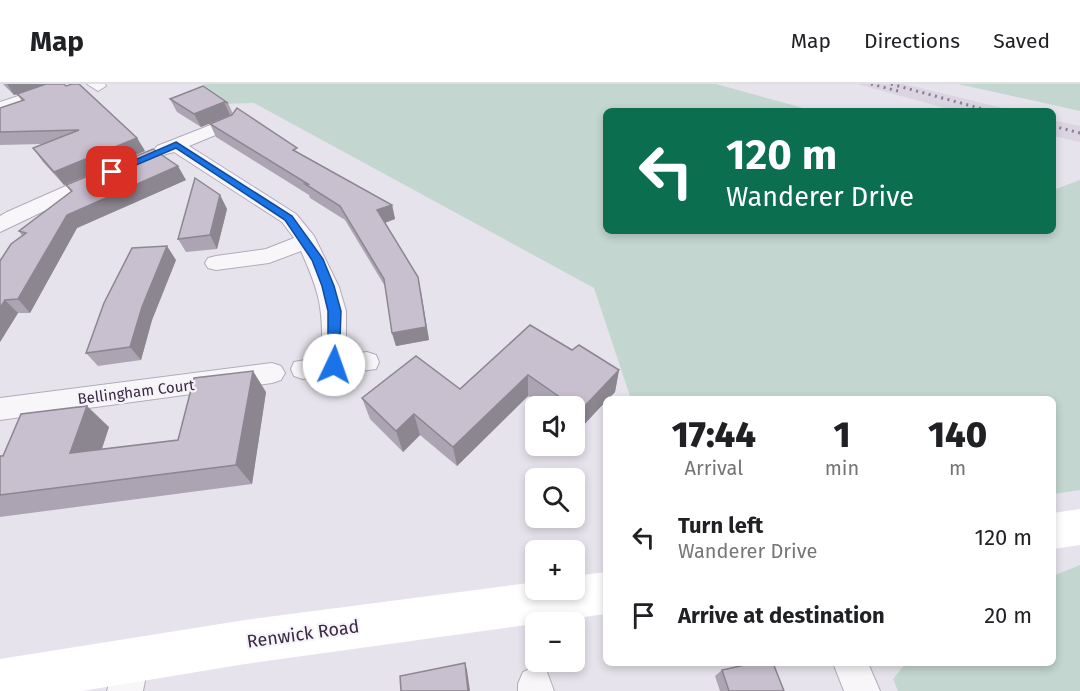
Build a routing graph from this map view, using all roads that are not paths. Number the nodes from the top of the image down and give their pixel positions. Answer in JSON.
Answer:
{"nodes":[{"id":1,"x":71,"y":84,"type":"edge"},
{"id":2,"x":5,"y":106,"type":"edge"},
{"id":3,"x":231,"y":122,"type":"edge"},
{"id":4,"x":176,"y":145,"type":"junction"},
{"id":5,"x":149,"y":156,"type":"edge"},
{"id":6,"x":120,"y":168,"type":"edge"},
{"id":7,"x":0,"y":226,"type":"edge"},
{"id":8,"x":307,"y":241,"type":"junction"},
{"id":9,"x":216,"y":263,"type":"dead end"},
{"id":10,"x":367,"y":362,"type":"dead end"},
{"id":11,"x":334,"y":365,"type":"junction"},
{"id":12,"x":303,"y":369,"type":"dead end"},
{"id":13,"x":272,"y":373,"type":"dead end"},
{"id":14,"x":0,"y":409,"type":"edge"},
{"id":15,"x":1080,"y":527,"type":"edge"},
{"id":16,"x":1056,"y":531,"type":"edge"},
{"id":17,"x":603,"y":594,"type":"edge"},
{"id":18,"x":851,"y":666,"type":"edge"},
{"id":19,"x":128,"y":675,"type":"edge"},
{"id":20,"x":0,"y":682,"type":"edge"},
{"id":21,"x":862,"y":691,"type":"edge"}],
"edges":[{"from":1,"to":2,"type":"street"},
{"from":3,"to":4,"type":"street"},
{"from":4,"to":5,"type":"street"},
{"from":4,"to":8,"type":"street"},
{"from":6,"to":7,"type":"street"},
{"from":8,"to":9,"type":"street"},
{"from":8,"to":11,"type":"street"},
{"from":10,"to":11,"type":"street"},
{"from":11,"to":12,"type":"street"},
{"from":13,"to":14,"type":"street","name":"Bellingham Court"},
{"from":15,"to":16,"type":"street"},
{"from":17,"to":19,"type":"street","name":"Renwick Road"},
{"from":18,"to":21,"type":"street"},
{"from":19,"to":20,"type":"street","name":"Renwick Road"}]}
